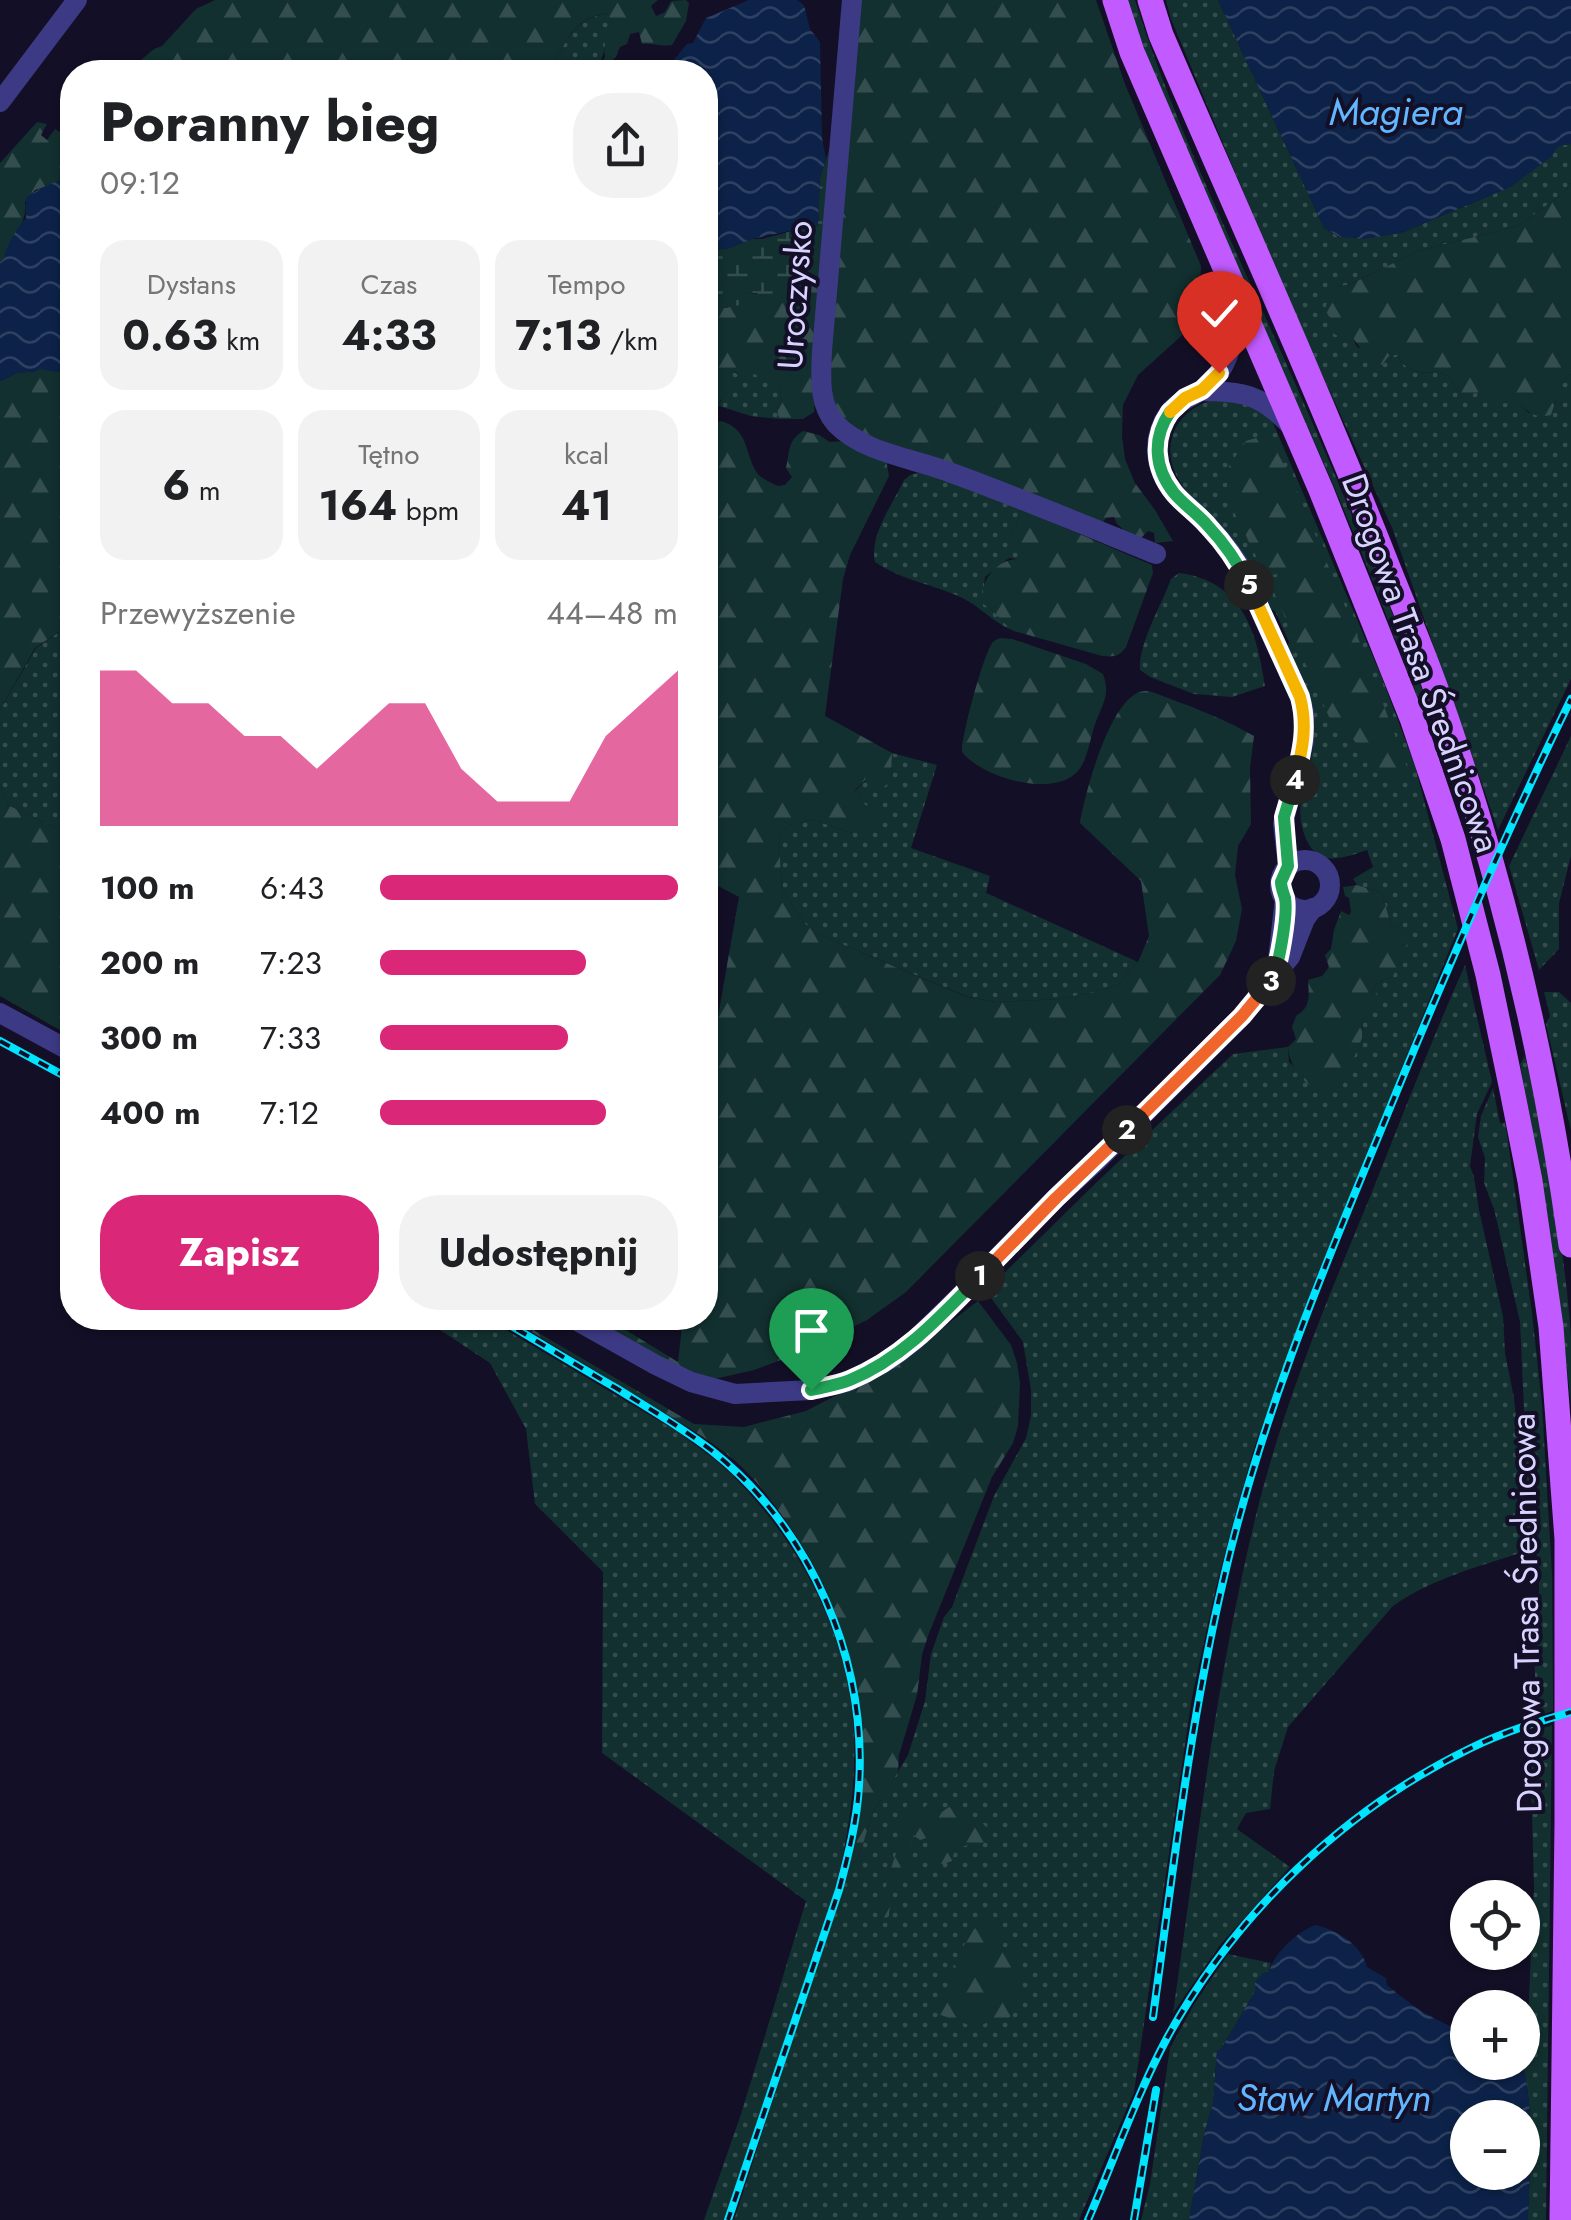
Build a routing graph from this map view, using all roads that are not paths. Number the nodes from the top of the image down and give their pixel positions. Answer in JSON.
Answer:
{"nodes":[{"id":1,"x":77,"y":0,"type":"edge"},
{"id":2,"x":852,"y":0,"type":"edge"},
{"id":3,"x":1116,"y":0,"type":"edge"},
{"id":4,"x":1150,"y":0,"type":"edge"},
{"id":5,"x":0,"y":102,"type":"edge"},
{"id":6,"x":1235,"y":292,"type":"junction"},
{"id":7,"x":1202,"y":390,"type":"junction"},
{"id":8,"x":1296,"y":431,"type":"junction"},
{"id":9,"x":1156,"y":554,"type":"dead end"},
{"id":10,"x":1290,"y":799,"type":"junction"},
{"id":11,"x":1315,"y":862,"type":"junction"},
{"id":12,"x":1288,"y":866,"type":"junction"},
{"id":13,"x":1285,"y":898,"type":"junction"},
{"id":14,"x":1313,"y":908,"type":"junction"},
{"id":15,"x":1277,"y":970,"type":"junction"},
{"id":16,"x":0,"y":1013,"type":"edge"},
{"id":17,"x":60,"y":1046,"type":"edge"},
{"id":18,"x":1571,"y":1246,"type":"edge"},
{"id":19,"x":593,"y":1330,"type":"edge"},
{"id":20,"x":1562,"y":2220,"type":"edge"}],
"edges":[{"from":1,"to":5,"type":"street"},
{"from":2,"to":9,"type":"street","name":"Uroczysko"},
{"from":3,"to":6,"type":"main road","name":"Drogowa Trasa Średnicowa"},
{"from":4,"to":18,"type":"main road","name":"Drogowa Trasa Średnicowa"},
{"from":6,"to":7,"type":"street"},
{"from":6,"to":8,"type":"main road","name":"Drogowa Trasa Średnicowa"},
{"from":7,"to":8,"type":"street"},
{"from":7,"to":10,"type":"street"},
{"from":8,"to":20,"type":"main road","name":"Drogowa Trasa Średnicowa"},
{"from":10,"to":11,"type":"street"},
{"from":10,"to":12,"type":"street"},
{"from":11,"to":12,"type":"street"},
{"from":11,"to":14,"type":"street"},
{"from":12,"to":13,"type":"street"},
{"from":13,"to":14,"type":"street"},
{"from":13,"to":15,"type":"street"},
{"from":14,"to":15,"type":"street"},
{"from":15,"to":19,"type":"street"},
{"from":16,"to":17,"type":"street"}]}
